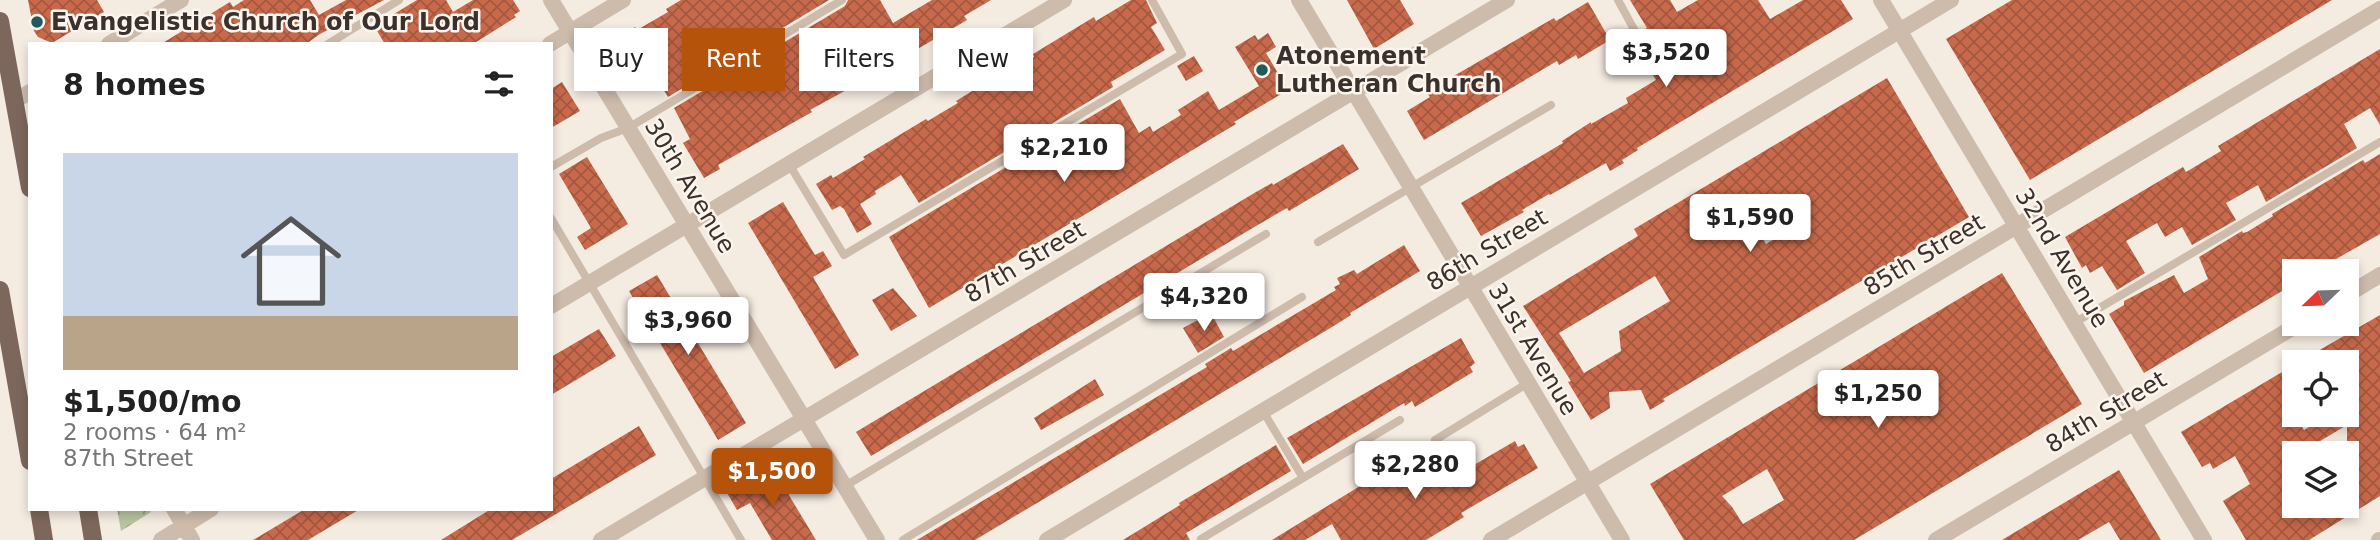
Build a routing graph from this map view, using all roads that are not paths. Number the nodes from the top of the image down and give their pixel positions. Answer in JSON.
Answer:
{"nodes":[{"id":1,"x":181,"y":0,"type":"edge"},
{"id":2,"x":399,"y":0,"type":"edge"},
{"id":3,"x":551,"y":0,"type":"edge"},
{"id":4,"x":623,"y":0,"type":"edge"},
{"id":5,"x":842,"y":0,"type":"edge"},
{"id":6,"x":1064,"y":0,"type":"edge"},
{"id":7,"x":1152,"y":0,"type":"edge"},
{"id":8,"x":1299,"y":0,"type":"edge"},
{"id":9,"x":1507,"y":0,"type":"edge"},
{"id":10,"x":1618,"y":0,"type":"edge"},
{"id":11,"x":1881,"y":0,"type":"edge"},
{"id":12,"x":1951,"y":0,"type":"edge"},
{"id":13,"x":2380,"y":9,"type":"edge"},
{"id":14,"x":0,"y":21,"type":"edge"},
{"id":15,"x":1899,"y":31,"type":"junction"},
{"id":16,"x":570,"y":32,"type":"junction"},
{"id":17,"x":1636,"y":33,"type":"dead end"},
{"id":18,"x":112,"y":42,"type":"edge"},
{"id":19,"x":331,"y":42,"type":"edge"},
{"id":20,"x":553,"y":42,"type":"edge"},
{"id":21,"x":1353,"y":92,"type":"junction"},
{"id":22,"x":22,"y":97,"type":"edge"},
{"id":23,"x":1551,"y":105,"type":"dead end"},
{"id":24,"x":628,"y":128,"type":"junction"},
{"id":25,"x":2380,"y":142,"type":"edge"},
{"id":26,"x":789,"y":164,"type":"junction"},
{"id":27,"x":28,"y":165,"type":"edge"},
{"id":28,"x":553,"y":166,"type":"edge"},
{"id":29,"x":1411,"y":188,"type":"junction"},
{"id":30,"x":553,"y":221,"type":"edge"},
{"id":31,"x":687,"y":225,"type":"junction"},
{"id":32,"x":2016,"y":226,"type":"junction"},
{"id":33,"x":1265,"y":234,"type":"dead end"},
{"id":34,"x":1318,"y":242,"type":"dead end"},
{"id":35,"x":2380,"y":275,"type":"edge"},
{"id":36,"x":589,"y":283,"type":"junction"},
{"id":37,"x":1470,"y":287,"type":"junction"},
{"id":38,"x":2359,"y":288,"type":"edge"},
{"id":39,"x":0,"y":290,"type":"edge"},
{"id":40,"x":1302,"y":297,"type":"dead end"},
{"id":41,"x":553,"y":305,"type":"edge"},
{"id":42,"x":2074,"y":323,"type":"junction"},
{"id":43,"x":3,"y":325,"type":"edge"},
{"id":44,"x":2282,"y":334,"type":"edge"},
{"id":45,"x":1528,"y":383,"type":"junction"},
{"id":46,"x":1263,"y":411,"type":"junction"},
{"id":47,"x":805,"y":420,"type":"junction"},
{"id":48,"x":1400,"y":420,"type":"dead end"},
{"id":49,"x":2134,"y":422,"type":"junction"},
{"id":50,"x":1435,"y":440,"type":"dead end"},
{"id":51,"x":28,"y":451,"type":"edge"},
{"id":52,"x":1303,"y":478,"type":"junction"},
{"id":53,"x":704,"y":479,"type":"junction"},
{"id":54,"x":1587,"y":482,"type":"junction"},
{"id":55,"x":845,"y":486,"type":"junction"},
{"id":56,"x":39,"y":511,"type":"edge"},
{"id":57,"x":88,"y":511,"type":"edge"},
{"id":58,"x":175,"y":511,"type":"edge"},
{"id":59,"x":209,"y":511,"type":"edge"},
{"id":60,"x":188,"y":533,"type":"edge"},
{"id":61,"x":1201,"y":539,"type":"edge"},
{"id":62,"x":44,"y":540,"type":"edge"},
{"id":63,"x":93,"y":540,"type":"edge"},
{"id":64,"x":161,"y":540,"type":"edge"},
{"id":65,"x":601,"y":540,"type":"edge"},
{"id":66,"x":741,"y":540,"type":"edge"},
{"id":67,"x":877,"y":540,"type":"edge"},
{"id":68,"x":903,"y":540,"type":"edge"},
{"id":69,"x":1047,"y":540,"type":"edge"},
{"id":70,"x":1491,"y":540,"type":"edge"},
{"id":71,"x":1622,"y":540,"type":"edge"},
{"id":72,"x":1937,"y":540,"type":"edge"},
{"id":73,"x":2204,"y":540,"type":"edge"}],
"edges":[{"from":1,"to":18,"type":"street"},
{"from":2,"to":19,"type":"lane"},
{"from":3,"to":16,"type":"street","name":"30th Avenue"},
{"from":4,"to":16,"type":"street"},
{"from":5,"to":24,"type":"lane"},
{"from":6,"to":26,"type":"street"},
{"from":7,"to":26,"type":"lane"},
{"from":8,"to":21,"type":"street","name":"31st Avenue"},
{"from":9,"to":21,"type":"street","name":"87th Street"},
{"from":10,"to":17,"type":"lane"},
{"from":11,"to":15,"type":"street","name":"32nd Avenue"},
{"from":12,"to":15,"type":"street","name":"86th Street"},
{"from":13,"to":32,"type":"street","name":"85th Street"},
{"from":14,"to":22,"type":"main road"},
{"from":15,"to":32,"type":"street","name":"32nd Avenue"},
{"from":15,"to":37,"type":"street","name":"86th Street"},
{"from":16,"to":20,"type":"street"},
{"from":16,"to":24,"type":"street","name":"30th Avenue"},
{"from":21,"to":29,"type":"street","name":"31st Avenue"},
{"from":21,"to":47,"type":"street","name":"87th Street"},
{"from":22,"to":27,"type":"main road"},
{"from":23,"to":29,"type":"lane"},
{"from":24,"to":28,"type":"lane"},
{"from":24,"to":31,"type":"street","name":"30th Avenue"},
{"from":25,"to":42,"type":"lane"},
{"from":26,"to":31,"type":"street"},
{"from":29,"to":34,"type":"lane"},
{"from":29,"to":37,"type":"street","name":"31st Avenue"},
{"from":30,"to":36,"type":"lane"},
{"from":31,"to":36,"type":"street"},
{"from":31,"to":47,"type":"street","name":"30th Avenue"},
{"from":32,"to":42,"type":"street","name":"32nd Avenue"},
{"from":32,"to":54,"type":"street","name":"85th Street"},
{"from":33,"to":55,"type":"lane"},
{"from":35,"to":38,"type":"street"},
{"from":36,"to":41,"type":"street"},
{"from":36,"to":53,"type":"lane"},
{"from":37,"to":45,"type":"street","name":"31st Avenue"},
{"from":37,"to":46,"type":"street","name":"86th Street"},
{"from":39,"to":43,"type":"main road"},
{"from":40,"to":68,"type":"lane"},
{"from":42,"to":49,"type":"street","name":"32nd Avenue"},
{"from":43,"to":51,"type":"main road"},
{"from":44,"to":49,"type":"street","name":"84th Street"},
{"from":45,"to":50,"type":"lane"},
{"from":45,"to":54,"type":"street","name":"31st Avenue"},
{"from":46,"to":52,"type":"lane"},
{"from":46,"to":69,"type":"street","name":"86th Street"},
{"from":47,"to":53,"type":"street","name":"87th Street"},
{"from":47,"to":55,"type":"street","name":"30th Avenue"},
{"from":48,"to":52,"type":"lane"},
{"from":49,"to":72,"type":"street","name":"84th Street"},
{"from":49,"to":73,"type":"street","name":"32nd Avenue"},
{"from":52,"to":61,"type":"lane"},
{"from":53,"to":65,"type":"street","name":"87th Street"},
{"from":53,"to":66,"type":"lane"},
{"from":54,"to":70,"type":"street","name":"85th Street"},
{"from":54,"to":71,"type":"street","name":"31st Avenue"},
{"from":55,"to":67,"type":"street","name":"30th Avenue"},
{"from":56,"to":62,"type":"main road"},
{"from":57,"to":63,"type":"main road"},
{"from":58,"to":60,"type":"street"},
{"from":59,"to":60,"type":"street"},
{"from":60,"to":64,"type":"street"}]}
